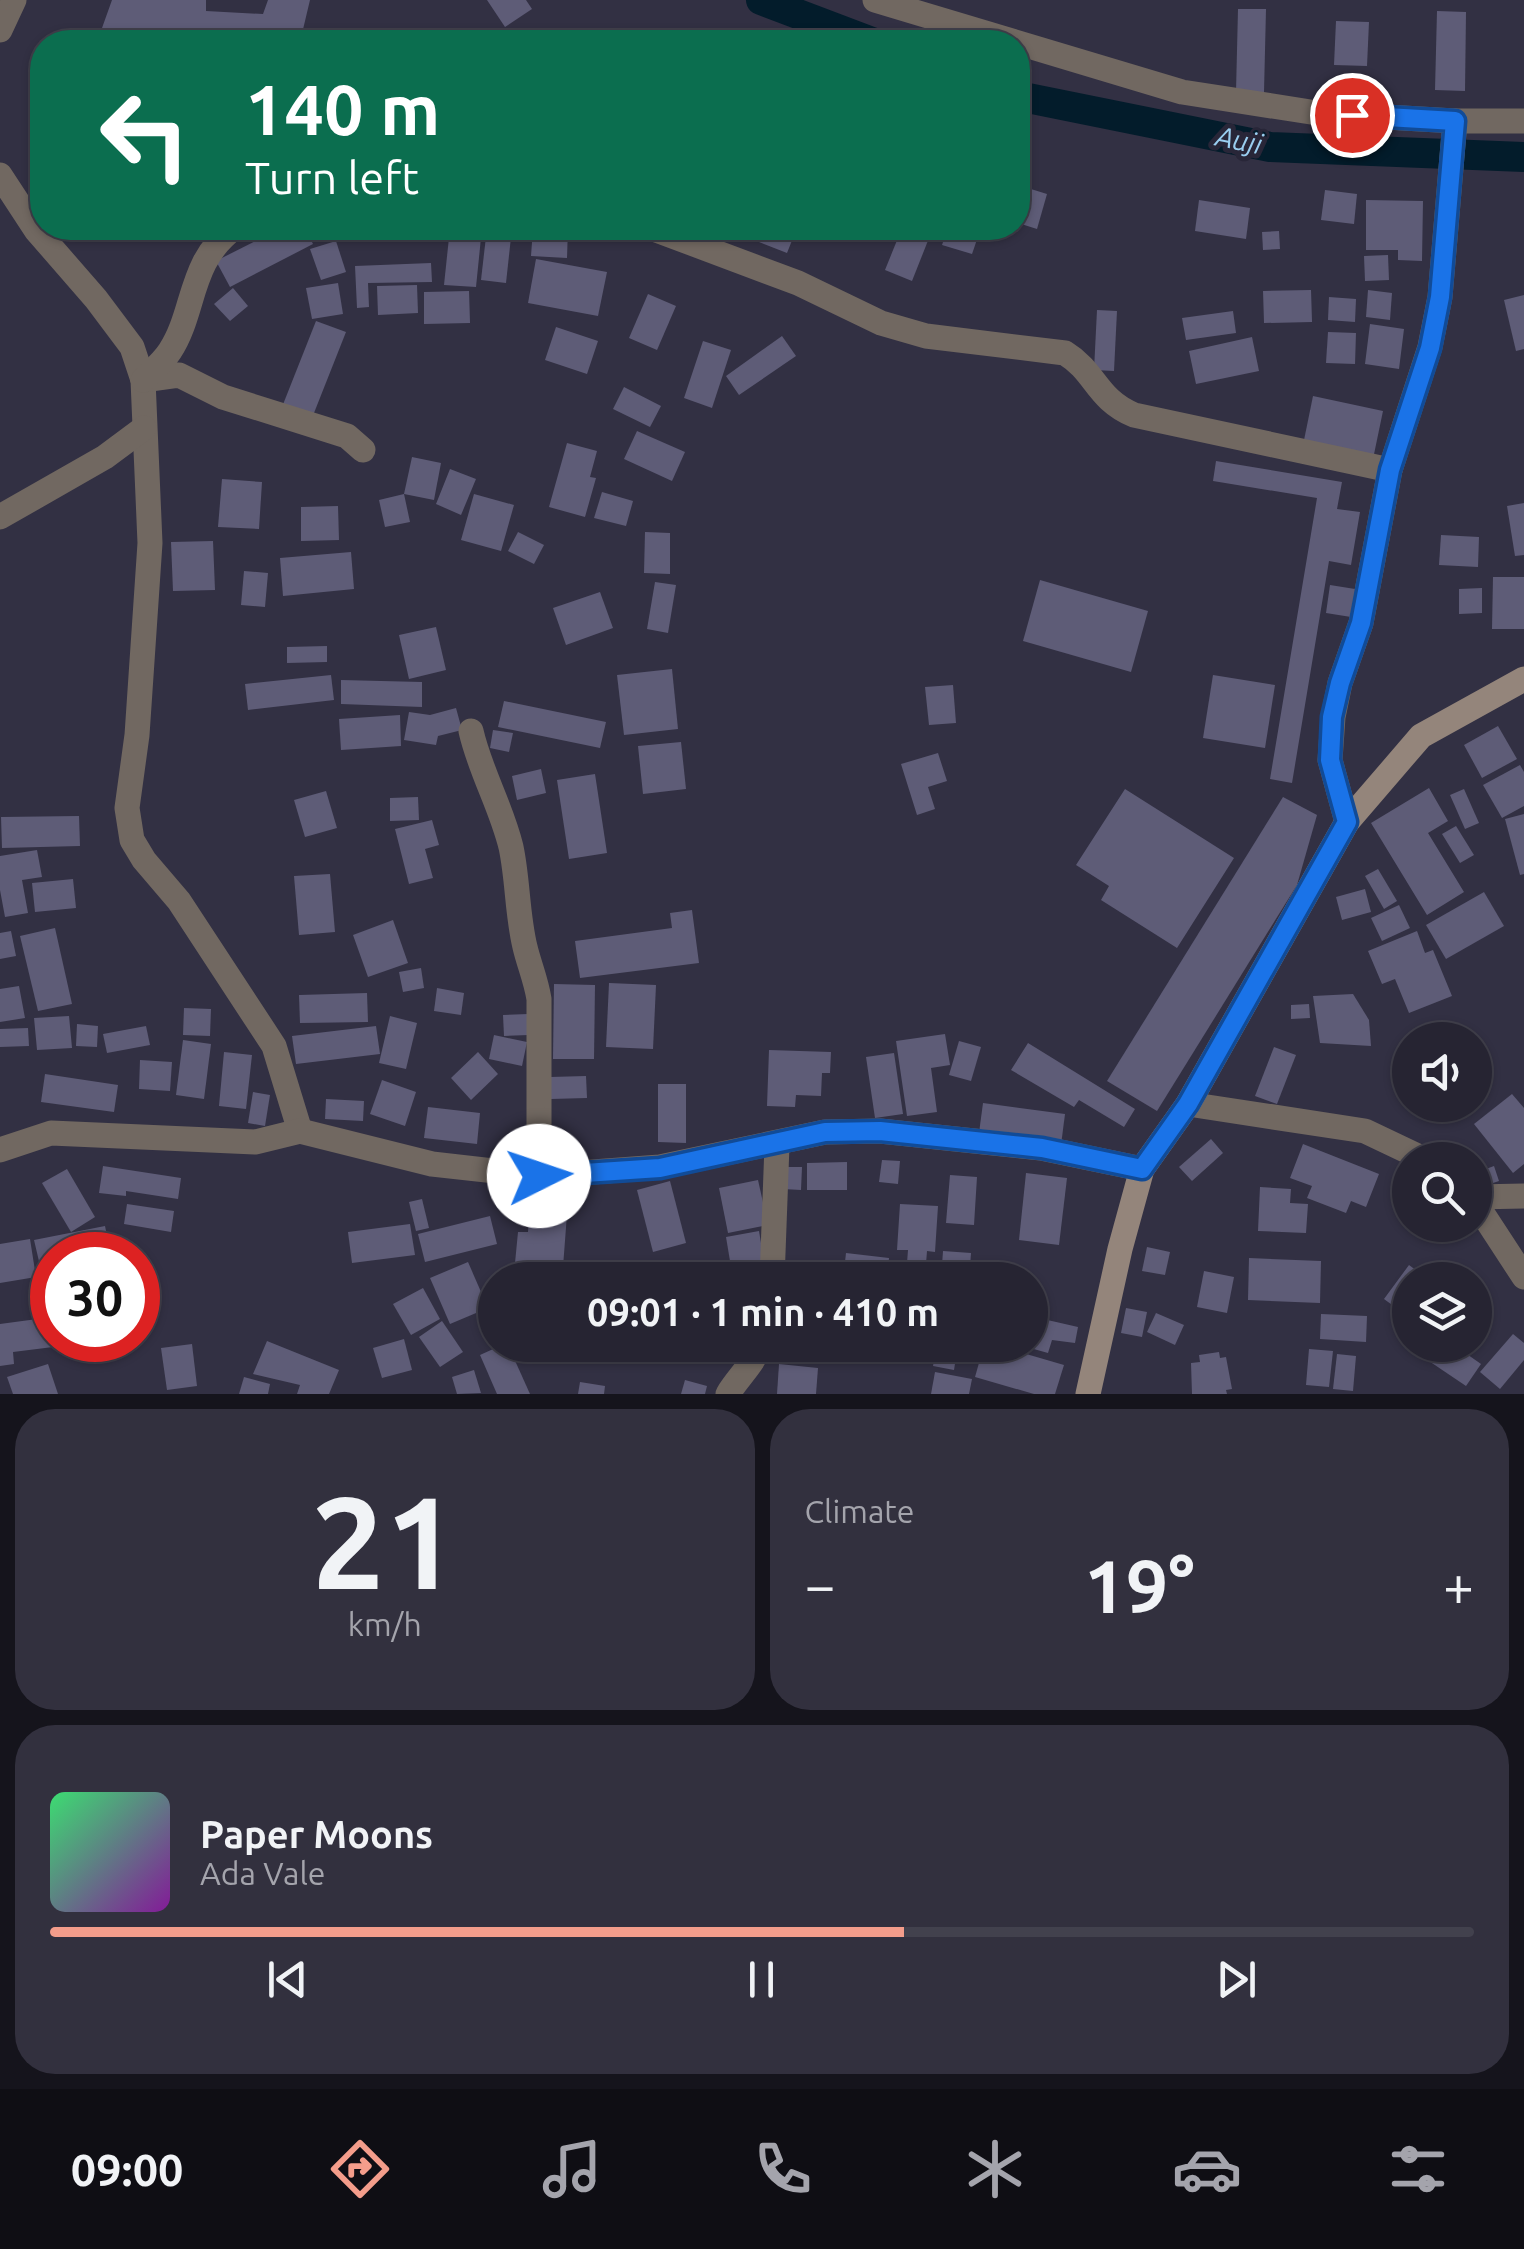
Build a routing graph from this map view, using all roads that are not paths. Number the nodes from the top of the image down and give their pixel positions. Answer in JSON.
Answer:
{"nodes":[{"id":1,"x":14,"y":0,"type":"edge"},
{"id":2,"x":876,"y":0,"type":"edge"},
{"id":3,"x":0,"y":30,"type":"edge"},
{"id":4,"x":976,"y":30,"type":"edge"},
{"id":5,"x":1030,"y":46,"type":"edge"},
{"id":6,"x":1524,"y":121,"type":"edge"},
{"id":7,"x":1454,"y":128,"type":"junction"},
{"id":8,"x":0,"y":175,"type":"edge"},
{"id":9,"x":30,"y":221,"type":"edge"},
{"id":10,"x":45,"y":240,"type":"edge"},
{"id":11,"x":220,"y":240,"type":"edge"},
{"id":12,"x":683,"y":240,"type":"edge"},
{"id":13,"x":143,"y":380,"type":"junction"},
{"id":14,"x":144,"y":428,"type":"junction"},
{"id":15,"x":362,"y":450,"type":"dead end"},
{"id":16,"x":1390,"y":470,"type":"junction"},
{"id":17,"x":0,"y":517,"type":"edge"},
{"id":18,"x":1524,"y":679,"type":"edge"},
{"id":19,"x":471,"y":730,"type":"dead end"},
{"id":20,"x":1347,"y":822,"type":"junction"},
{"id":21,"x":1188,"y":1104,"type":"junction"},
{"id":22,"x":300,"y":1130,"type":"junction"},
{"id":23,"x":1392,"y":1143,"type":"edge"},
{"id":24,"x":776,"y":1145,"type":"junction"},
{"id":25,"x":0,"y":1150,"type":"edge"},
{"id":26,"x":1142,"y":1169,"type":"junction"},
{"id":27,"x":539,"y":1176,"type":"junction"},
{"id":28,"x":1524,"y":1196,"type":"edge"},
{"id":29,"x":1492,"y":1199,"type":"edge"},
{"id":30,"x":1492,"y":1227,"type":"edge"},
{"id":31,"x":773,"y":1262,"type":"edge"},
{"id":32,"x":1524,"y":1277,"type":"edge"},
{"id":33,"x":752,"y":1362,"type":"edge"},
{"id":34,"x":728,"y":1394,"type":"edge"},
{"id":35,"x":1088,"y":1394,"type":"edge"}],
"edges":[{"from":1,"to":3,"type":"street"},
{"from":2,"to":4,"type":"street"},
{"from":5,"to":7,"type":"street"},
{"from":6,"to":7,"type":"street"},
{"from":7,"to":16,"type":"street"},
{"from":8,"to":9,"type":"street"},
{"from":10,"to":13,"type":"street"},
{"from":11,"to":13,"type":"street"},
{"from":12,"to":16,"type":"street"},
{"from":13,"to":14,"type":"street"},
{"from":13,"to":15,"type":"street"},
{"from":14,"to":17,"type":"street"},
{"from":14,"to":22,"type":"street"},
{"from":16,"to":20,"type":"street"},
{"from":18,"to":20,"type":"street"},
{"from":19,"to":27,"type":"street"},
{"from":20,"to":21,"type":"street"},
{"from":21,"to":23,"type":"street"},
{"from":21,"to":26,"type":"street"},
{"from":22,"to":25,"type":"street"},
{"from":22,"to":27,"type":"street"},
{"from":24,"to":26,"type":"street"},
{"from":24,"to":27,"type":"street"},
{"from":24,"to":31,"type":"street"},
{"from":26,"to":35,"type":"street"},
{"from":28,"to":29,"type":"street"},
{"from":30,"to":32,"type":"street"},
{"from":33,"to":34,"type":"street"}]}
